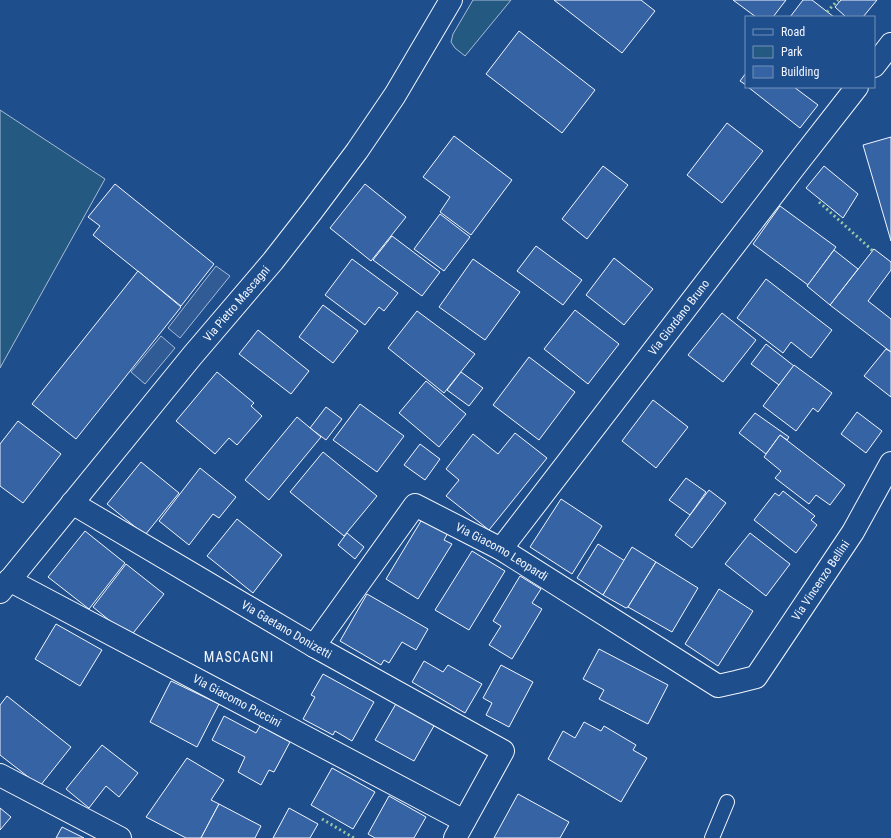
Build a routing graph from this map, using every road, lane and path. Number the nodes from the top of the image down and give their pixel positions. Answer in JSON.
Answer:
{"nodes":[{"id":1,"x":451,"y":0,"type":"edge"},
{"id":2,"x":891,"y":44,"type":"edge"},
{"id":3,"x":875,"y":65,"type":"edge"},
{"id":4,"x":856,"y":88,"type":"edge"},
{"id":5,"x":891,"y":463,"type":"edge"},
{"id":6,"x":72,"y":503,"type":"junction"},
{"id":7,"x":501,"y":549,"type":"junction"},
{"id":8,"x":5,"y":586,"type":"edge"},
{"id":9,"x":314,"y":646,"type":"junction"},
{"id":10,"x":736,"y":682,"type":"joint"},
{"id":11,"x":0,"y":774,"type":"edge"},
{"id":12,"x":727,"y":802,"type":"dead end"},
{"id":13,"x":460,"y":830,"type":"edge"},
{"id":14,"x":120,"y":838,"type":"edge"},
{"id":15,"x":712,"y":838,"type":"edge"}],
"edges":[{"from":1,"to":6,"type":"street","name":"Via Pietro Mascagni"},
{"from":2,"to":3,"type":"street"},
{"from":4,"to":7,"type":"street","name":"Via Giordano Bruno"},
{"from":5,"to":10,"type":"street","name":"Via Vincenzo Bellini"},
{"from":6,"to":8,"type":"street","name":"Via Pietro Mascagni"},
{"from":6,"to":9,"type":"street","name":"Via Gaetano Donizetti"},
{"from":7,"to":9,"type":"street","name":"Via Giacomo Leopardi"},
{"from":7,"to":10,"type":"street","name":"Via Giacomo Leopardi"},
{"from":8,"to":13,"type":"street","name":"Via Giacomo Puccini"},
{"from":9,"to":13,"type":"street","name":"Via Gaetano Donizetti"},
{"from":11,"to":14,"type":"street"},
{"from":12,"to":15,"type":"lane"}]}
